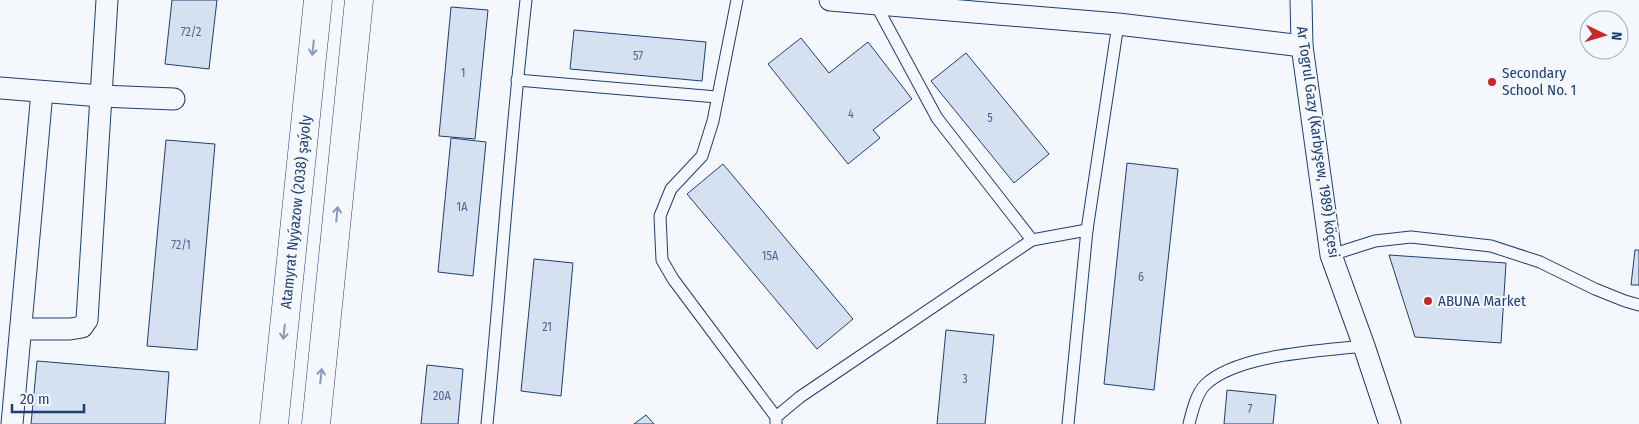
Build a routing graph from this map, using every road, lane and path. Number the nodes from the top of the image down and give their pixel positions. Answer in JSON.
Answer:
{"nodes":[{"id":1,"x":108,"y":0,"type":"edge"},
{"id":2,"x":318,"y":0,"type":"edge"},
{"id":3,"x":359,"y":0,"type":"edge"},
{"id":4,"x":526,"y":0,"type":"edge"},
{"id":5,"x":737,"y":0,"type":"edge"},
{"id":6,"x":830,"y":0,"type":"edge"},
{"id":7,"x":1301,"y":0,"type":"edge"},
{"id":8,"x":876,"y":5,"type":"junction"},
{"id":9,"x":1118,"y":24,"type":"junction"},
{"id":10,"x":1302,"y":46,"type":"junction"},
{"id":11,"x":516,"y":80,"type":"junction"},
{"id":12,"x":0,"y":88,"type":"edge"},
{"id":13,"x":42,"y":92,"type":"junction"},
{"id":14,"x":101,"y":96,"type":"junction"},
{"id":15,"x":717,"y":97,"type":"junction"},
{"id":16,"x":174,"y":98,"type":"dead end"},
{"id":17,"x":1086,"y":230,"type":"junction"},
{"id":18,"x":1032,"y":240,"type":"junction"},
{"id":19,"x":1331,"y":255,"type":"junction"},
{"id":20,"x":1639,"y":306,"type":"edge"},
{"id":21,"x":21,"y":329,"type":"junction"},
{"id":22,"x":1364,"y":346,"type":"junction"},
{"id":23,"x":8,"y":392,"type":"edge"},
{"id":24,"x":776,"y":420,"type":"edge"},
{"id":25,"x":12,"y":424,"type":"edge"},
{"id":26,"x":274,"y":424,"type":"edge"},
{"id":27,"x":316,"y":424,"type":"edge"},
{"id":28,"x":487,"y":424,"type":"edge"},
{"id":29,"x":1068,"y":424,"type":"edge"},
{"id":30,"x":1190,"y":424,"type":"edge"},
{"id":31,"x":1390,"y":424,"type":"edge"}],
"edges":[{"from":1,"to":14,"type":"street"},
{"from":2,"to":26,"type":"main road","name":"Atamyrat Nyýazow (2038) şaýoly","one_way":true},
{"from":27,"to":3,"type":"main road","one_way":true},
{"from":4,"to":11,"type":"lane"},
{"from":5,"to":15,"type":"lane"},
{"from":6,"to":8,"type":"street"},
{"from":7,"to":10,"type":"street","name":"Ar Togrul Gazy (Karbyşew, 1989) köçesi"},
{"from":8,"to":9,"type":"street"},
{"from":8,"to":18,"type":"lane"},
{"from":9,"to":10,"type":"street"},
{"from":9,"to":17,"type":"lane"},
{"from":10,"to":19,"type":"street","name":"Ar Togrul Gazy (Karbyşew, 1989) köçesi"},
{"from":11,"to":15,"type":"lane"},
{"from":11,"to":28,"type":"lane"},
{"from":12,"to":13,"type":"street"},
{"from":13,"to":14,"type":"street"},
{"from":13,"to":21,"type":"street"},
{"from":14,"to":16,"type":"street"},
{"from":14,"to":21,"type":"street"},
{"from":15,"to":24,"type":"lane"},
{"from":17,"to":18,"type":"lane"},
{"from":17,"to":29,"type":"lane"},
{"from":18,"to":24,"type":"lane"},
{"from":19,"to":20,"type":"lane"},
{"from":19,"to":22,"type":"street","name":"Ar Togrul Gazy (Karbyşew, 1989) köçesi"},
{"from":21,"to":23,"type":"street"},
{"from":22,"to":30,"type":"lane"},
{"from":22,"to":31,"type":"street","name":"Ar Togrul Gazy (Karbyşew, 1989) köçesi"},
{"from":23,"to":25,"type":"street"}]}
